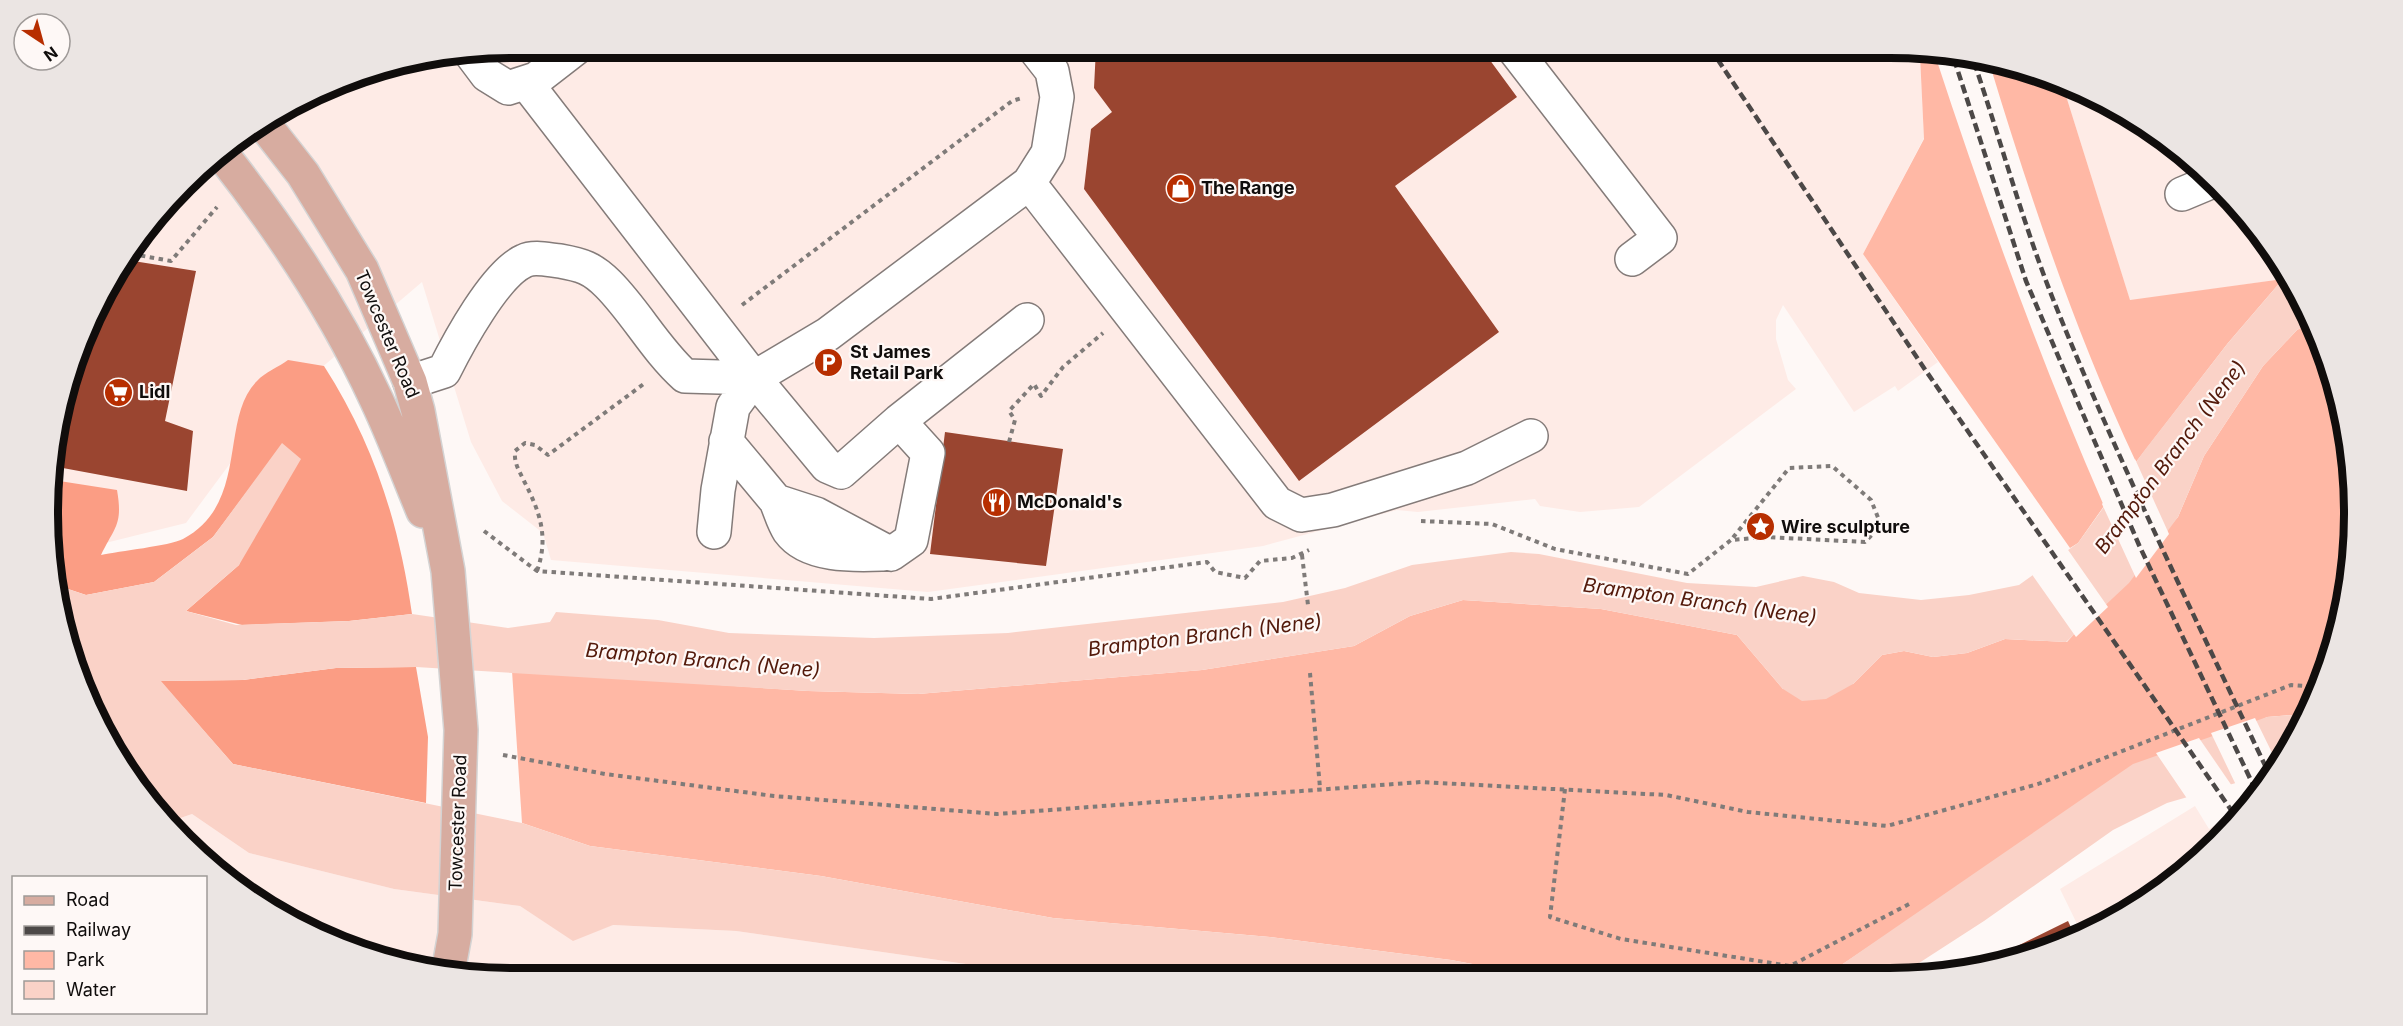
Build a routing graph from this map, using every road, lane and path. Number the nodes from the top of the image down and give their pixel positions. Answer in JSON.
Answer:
{"nodes":[{"id":1,"x":562,"y":58,"type":"edge"},
{"id":2,"x":1042,"y":58,"type":"edge"},
{"id":3,"x":1521,"y":58,"type":"edge"},
{"id":4,"x":476,"y":60,"type":"edge"},
{"id":5,"x":527,"y":84,"type":"junction"},
{"id":6,"x":268,"y":130,"type":"edge"},
{"id":7,"x":237,"y":151,"type":"edge"},
{"id":8,"x":227,"y":160,"type":"edge"},
{"id":9,"x":242,"y":178,"type":"junction"},
{"id":10,"x":1029,"y":183,"type":"junction"},
{"id":11,"x":2204,"y":185,"type":"edge"},
{"id":12,"x":2182,"y":194,"type":"dead end"},
{"id":13,"x":265,"y":208,"type":"junction"},
{"id":14,"x":138,"y":255,"type":"edge"},
{"id":15,"x":1632,"y":260,"type":"dead end"},
{"id":16,"x":1133,"y":318,"type":"junction"},
{"id":17,"x":1027,"y":320,"type":"dead end"},
{"id":18,"x":754,"y":378,"type":"junction"},
{"id":19,"x":410,"y":382,"type":"junction"},
{"id":20,"x":899,"y":421,"type":"junction"},
{"id":21,"x":1531,"y":436,"type":"dead end"},
{"id":22,"x":726,"y":441,"type":"junction"},
{"id":23,"x":1009,"y":442,"type":"dead end"},
{"id":24,"x":1419,"y":520,"type":"dead end"},
{"id":25,"x":714,"y":532,"type":"dead end"},
{"id":26,"x":1731,"y":540,"type":"junction"},
{"id":27,"x":1316,"y":545,"type":"dead end"},
{"id":28,"x":1302,"y":555,"type":"junction"},
{"id":29,"x":1292,"y":558,"type":"dead end"},
{"id":30,"x":448,"y":571,"type":"junction"},
{"id":31,"x":1308,"y":605,"type":"dead end"},
{"id":32,"x":1310,"y":673,"type":"dead end"},
{"id":33,"x":2310,"y":686,"type":"edge"},
{"id":34,"x":502,"y":755,"type":"dead end"},
{"id":35,"x":1320,"y":788,"type":"junction"},
{"id":36,"x":1565,"y":789,"type":"junction"},
{"id":37,"x":1913,"y":902,"type":"dead end"},
{"id":38,"x":450,"y":963,"type":"edge"}],
"edges":[{"from":1,"to":5,"type":"lane"},
{"from":2,"to":10,"type":"lane"},
{"from":3,"to":15,"type":"lane"},
{"from":4,"to":5,"type":"lane"},
{"from":5,"to":18,"type":"lane"},
{"from":6,"to":19,"type":"main road","name":"Towcester Road"},
{"from":7,"to":13,"type":"lane"},
{"from":8,"to":9,"type":"main road","name":"Towcester Road"},
{"from":9,"to":13,"type":"main road","name":"Towcester Road"},
{"from":9,"to":14,"type":"path"},
{"from":10,"to":16,"type":"lane"},
{"from":10,"to":18,"type":"lane"},
{"from":11,"to":12,"type":"lane"},
{"from":13,"to":30,"type":"main road","name":"Towcester Road"},
{"from":16,"to":21,"type":"lane"},
{"from":16,"to":23,"type":"path"},
{"from":17,"to":20,"type":"lane"},
{"from":18,"to":19,"type":"lane"},
{"from":18,"to":20,"type":"lane"},
{"from":18,"to":22,"type":"lane"},
{"from":19,"to":30,"type":"main road","name":"Towcester Road"},
{"from":20,"to":22,"type":"lane"},
{"from":22,"to":25,"type":"lane"},
{"from":24,"to":26,"type":"path"},
{"from":26,"to":26,"type":"path"},
{"from":27,"to":28,"type":"path"},
{"from":28,"to":29,"type":"path"},
{"from":28,"to":31,"type":"path"},
{"from":30,"to":38,"type":"main road","name":"Towcester Road"},
{"from":32,"to":35,"type":"path"},
{"from":33,"to":36,"type":"path"},
{"from":34,"to":35,"type":"path"},
{"from":35,"to":36,"type":"path"},
{"from":36,"to":37,"type":"path"}]}
